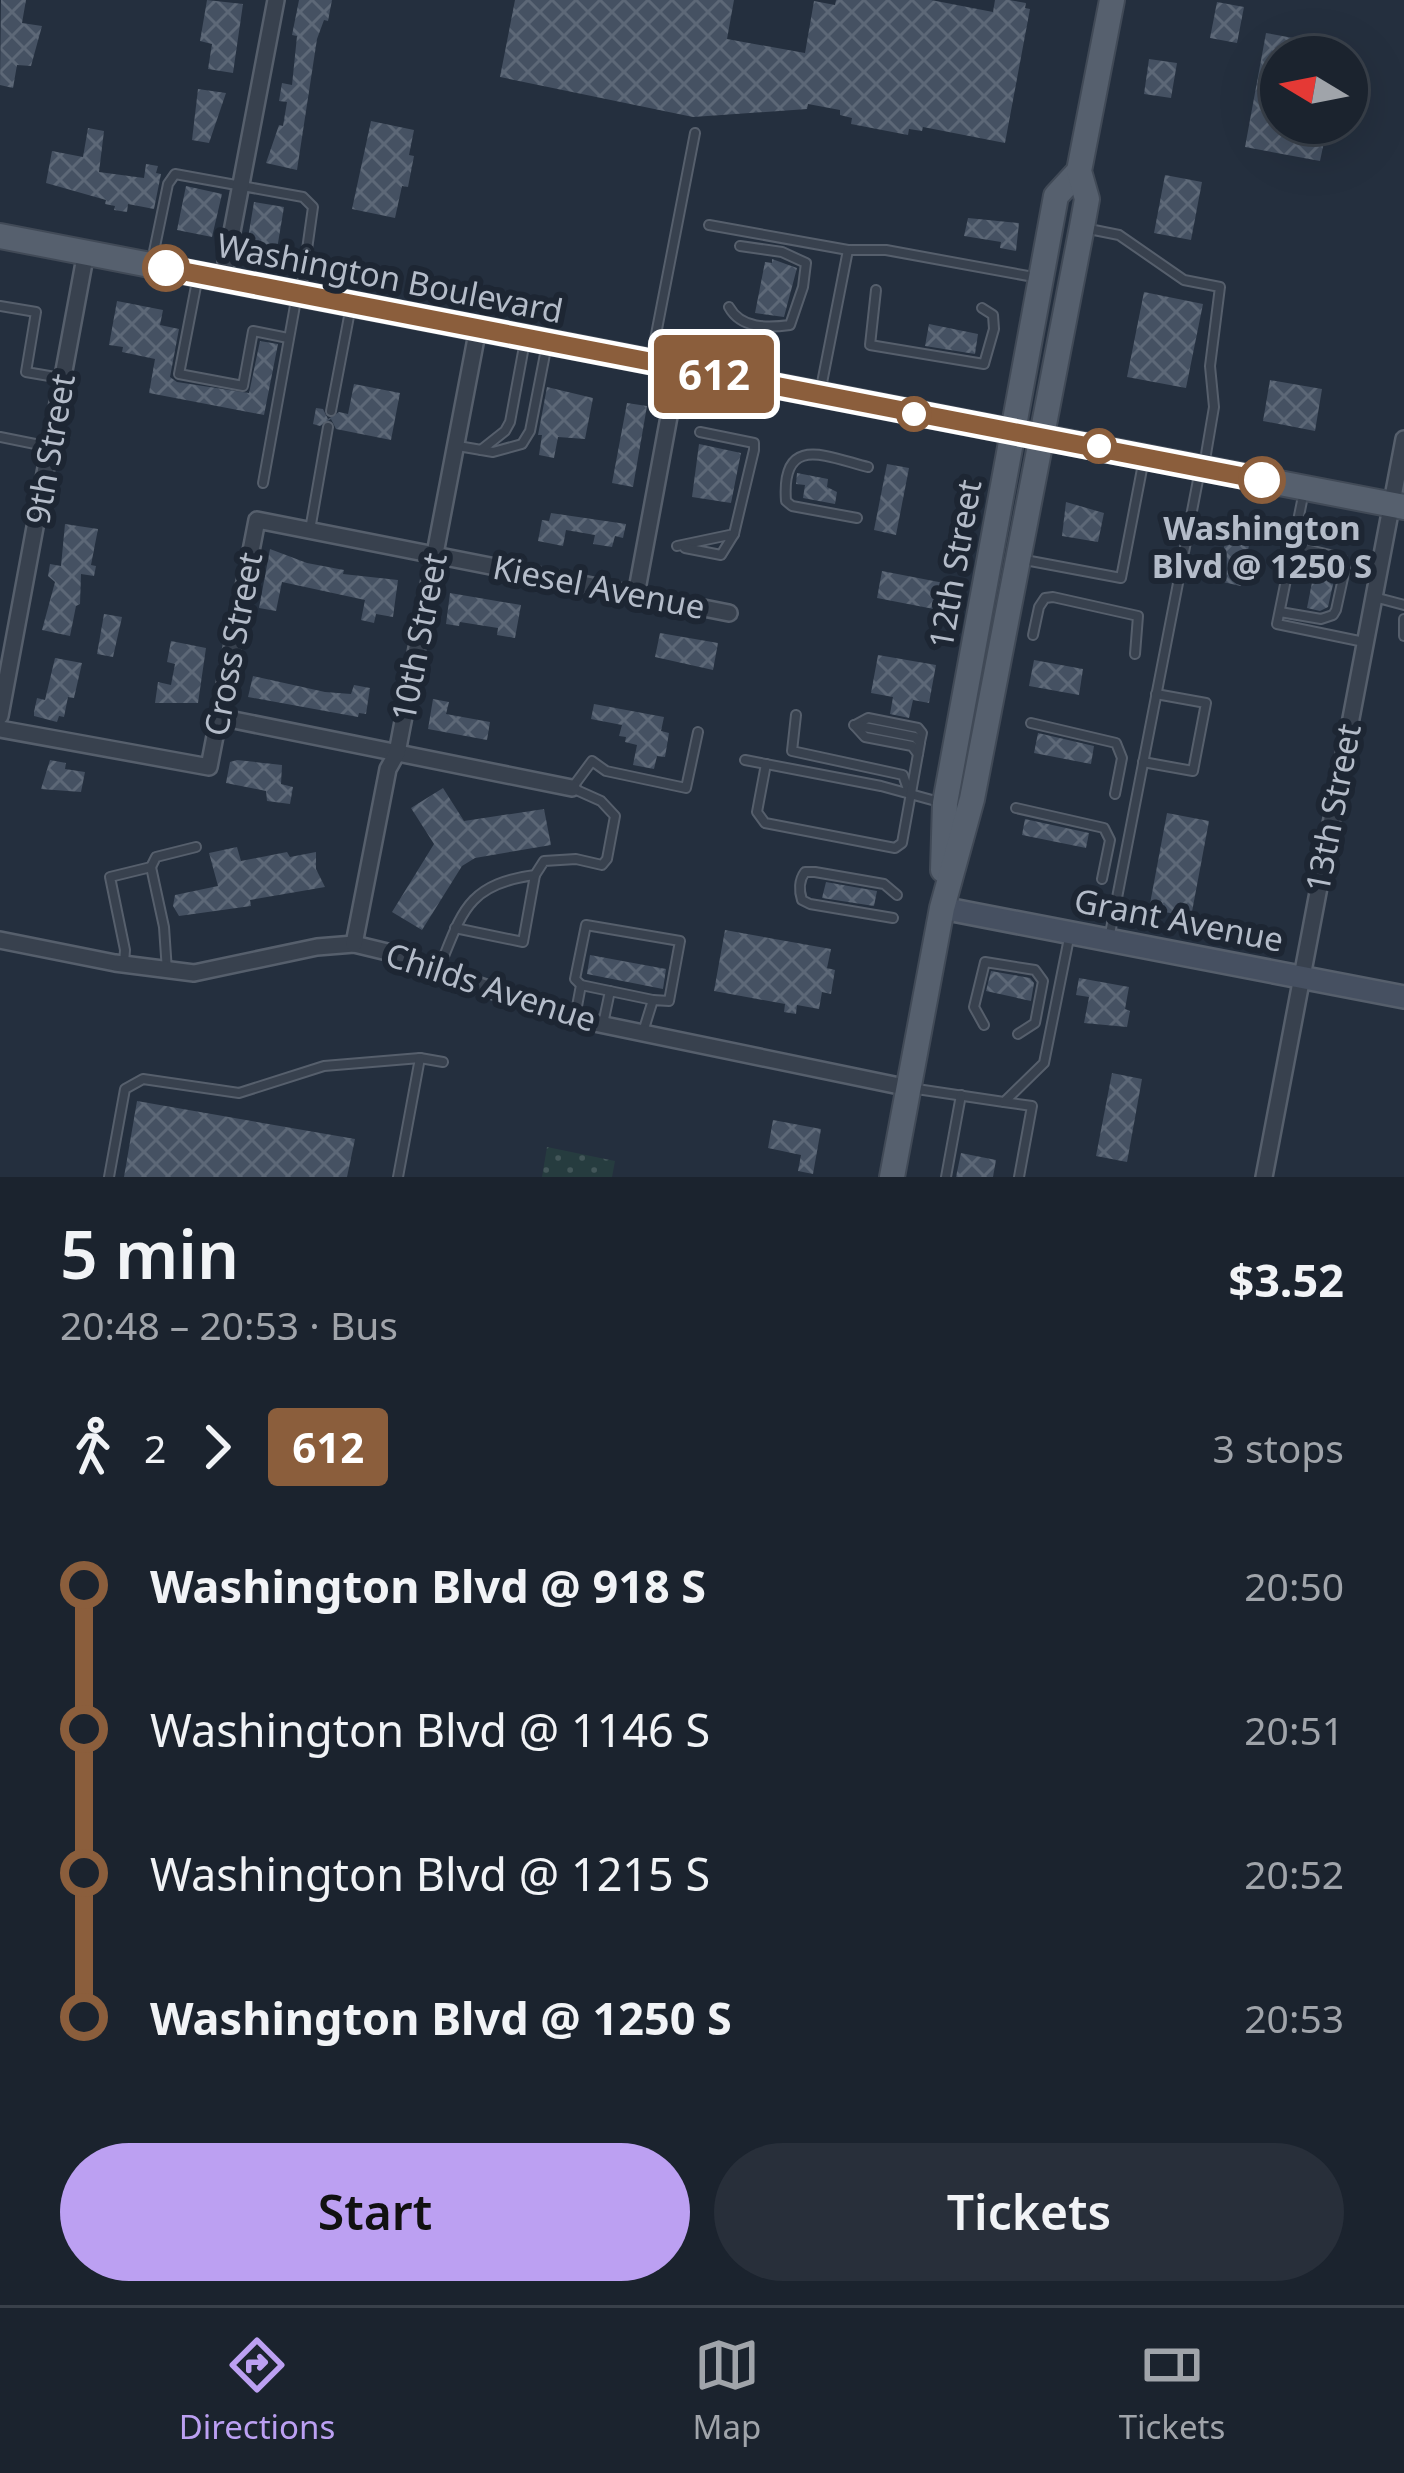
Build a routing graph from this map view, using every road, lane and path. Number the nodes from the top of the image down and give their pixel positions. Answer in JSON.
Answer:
{"nodes":[{"id":1,"x":276,"y":0,"type":"edge"},
{"id":2,"x":1112,"y":0,"type":"edge"},
{"id":3,"x":695,"y":133,"type":"dead end"},
{"id":4,"x":1079,"y":171,"type":"junction"},
{"id":5,"x":241,"y":187,"type":"junction"},
{"id":6,"x":710,"y":225,"type":"dead end"},
{"id":7,"x":1082,"y":227,"type":"junction"},
{"id":8,"x":0,"y":236,"type":"edge"},
{"id":9,"x":740,"y":246,"type":"dead end"},
{"id":10,"x":848,"y":250,"type":"junction"},
{"id":11,"x":86,"y":252,"type":"junction"},
{"id":12,"x":152,"y":265,"type":"junction"},
{"id":13,"x":211,"y":276,"type":"junction"},
{"id":14,"x":1041,"y":279,"type":"junction"},
{"id":15,"x":876,"y":290,"type":"dead end"},
{"id":16,"x":299,"y":293,"type":"junction"},
{"id":17,"x":352,"y":303,"type":"junction"},
{"id":18,"x":0,"y":306,"type":"edge"},
{"id":19,"x":729,"y":308,"type":"dead end"},
{"id":20,"x":982,"y":308,"type":"dead end"},
{"id":21,"x":478,"y":328,"type":"junction"},
{"id":22,"x":288,"y":338,"type":"junction"},
{"id":23,"x":537,"y":339,"type":"junction"},
{"id":24,"x":651,"y":363,"type":"junction"},
{"id":25,"x":678,"y":368,"type":"junction"},
{"id":26,"x":62,"y":378,"type":"junction"},
{"id":27,"x":820,"y":395,"type":"junction"},
{"id":28,"x":332,"y":411,"type":"dead end"},
{"id":29,"x":328,"y":428,"type":"dead end"},
{"id":30,"x":700,"y":433,"type":"dead end"},
{"id":31,"x":1012,"y":436,"type":"junction"},
{"id":32,"x":0,"y":437,"type":"edge"},
{"id":33,"x":1404,"y":439,"type":"edge"},
{"id":34,"x":1040,"y":442,"type":"junction"},
{"id":35,"x":456,"y":446,"type":"junction"},
{"id":36,"x":50,"y":447,"type":"junction"},
{"id":37,"x":480,"y":450,"type":"junction"},
{"id":38,"x":868,"y":466,"type":"dead end"},
{"id":39,"x":1142,"y":469,"type":"junction"},
{"id":40,"x":1201,"y":474,"type":"junction"},
{"id":41,"x":263,"y":483,"type":"dead end"},
{"id":42,"x":1302,"y":501,"type":"junction"},
{"id":43,"x":1398,"y":506,"type":"edge"},
{"id":44,"x":857,"y":518,"type":"dead end"},
{"id":45,"x":257,"y":520,"type":"joint"},
{"id":46,"x":310,"y":530,"type":"junction"},
{"id":47,"x":734,"y":534,"type":"junction"},
{"id":48,"x":1293,"y":546,"type":"junction"},
{"id":49,"x":434,"y":555,"type":"junction"},
{"id":50,"x":1018,"y":560,"type":"junction"},
{"id":51,"x":636,"y":595,"type":"junction"},
{"id":52,"x":1374,"y":597,"type":"junction"},
{"id":53,"x":1404,"y":605,"type":"edge"},
{"id":54,"x":1280,"y":612,"type":"junction"},
{"id":55,"x":728,"y":613,"type":"dead end"},
{"id":56,"x":1404,"y":619,"type":"edge"},
{"id":57,"x":1033,"y":634,"type":"dead end"},
{"id":58,"x":1404,"y":636,"type":"edge"},
{"id":59,"x":1365,"y":642,"type":"junction"},
{"id":60,"x":1135,"y":654,"type":"dead end"},
{"id":61,"x":1156,"y":694,"type":"junction"},
{"id":62,"x":796,"y":715,"type":"dead end"},
{"id":63,"x":0,"y":716,"type":"edge"},
{"id":64,"x":218,"y":717,"type":"junction"},
{"id":65,"x":1030,"y":723,"type":"dead end"},
{"id":66,"x":854,"y":725,"type":"dead end"},
{"id":67,"x":0,"y":729,"type":"edge"},
{"id":68,"x":698,"y":731,"type":"dead end"},
{"id":69,"x":397,"y":753,"type":"junction"},
{"id":70,"x":746,"y":760,"type":"dead end"},
{"id":71,"x":1143,"y":761,"type":"junction"},
{"id":72,"x":766,"y":764,"type":"junction"},
{"id":73,"x":572,"y":788,"type":"junction"},
{"id":74,"x":1115,"y":794,"type":"dead end"},
{"id":75,"x":910,"y":797,"type":"junction"},
{"id":76,"x":945,"y":803,"type":"junction"},
{"id":77,"x":1016,"y":808,"type":"dead end"},
{"id":78,"x":196,"y":847,"type":"dead end"},
{"id":79,"x":151,"y":867,"type":"junction"},
{"id":80,"x":535,"y":875,"type":"junction"},
{"id":81,"x":1102,"y":879,"type":"dead end"},
{"id":82,"x":897,"y":895,"type":"dead end"},
{"id":83,"x":942,"y":908,"type":"junction"},
{"id":84,"x":893,"y":917,"type":"dead end"},
{"id":85,"x":455,"y":928,"type":"junction"},
{"id":86,"x":1070,"y":933,"type":"junction"},
{"id":87,"x":0,"y":940,"type":"edge"},
{"id":88,"x":1108,"y":941,"type":"junction"},
{"id":89,"x":354,"y":944,"type":"junction"},
{"id":90,"x":124,"y":964,"type":"junction"},
{"id":91,"x":167,"y":971,"type":"junction"},
{"id":92,"x":438,"y":972,"type":"junction"},
{"id":93,"x":1300,"y":976,"type":"junction"},
{"id":94,"x":581,"y":985,"type":"junction"},
{"id":95,"x":610,"y":991,"type":"junction"},
{"id":96,"x":1404,"y":998,"type":"edge"},
{"id":97,"x":653,"y":1000,"type":"junction"},
{"id":98,"x":575,"y":1019,"type":"junction"},
{"id":99,"x":602,"y":1024,"type":"junction"},
{"id":100,"x":984,"y":1025,"type":"dead end"},
{"id":101,"x":644,"y":1032,"type":"junction"},
{"id":102,"x":1018,"y":1034,"type":"dead end"},
{"id":103,"x":420,"y":1058,"type":"junction"},
{"id":104,"x":443,"y":1062,"type":"dead end"},
{"id":105,"x":909,"y":1088,"type":"junction"},
{"id":106,"x":961,"y":1095,"type":"junction"},
{"id":107,"x":1004,"y":1102,"type":"junction"},
{"id":108,"x":110,"y":1177,"type":"edge"},
{"id":109,"x":398,"y":1177,"type":"edge"},
{"id":110,"x":892,"y":1177,"type":"edge"},
{"id":111,"x":946,"y":1177,"type":"edge"},
{"id":112,"x":1018,"y":1177,"type":"edge"},
{"id":113,"x":1264,"y":1177,"type":"edge"}],
"edges":[{"from":1,"to":5,"type":"street"},
{"from":2,"to":4,"type":"main road","name":"12th Street"},
{"from":3,"to":24,"type":"lane"},
{"from":4,"to":7,"type":"main road","name":"12th Street"},
{"from":4,"to":14,"type":"main road","name":"12th Street"},
{"from":5,"to":12,"type":"lane"},
{"from":5,"to":13,"type":"street"},
{"from":5,"to":16,"type":"lane"},
{"from":6,"to":10,"type":"lane"},
{"from":7,"to":34,"type":"main road","name":"12th Street"},
{"from":7,"to":40,"type":"lane"},
{"from":8,"to":11,"type":"main road","name":"Washington Boulevard"},
{"from":9,"to":19,"type":"lane"},
{"from":10,"to":14,"type":"lane"},
{"from":10,"to":27,"type":"lane"},
{"from":11,"to":12,"type":"main road","name":"Washington Boulevard"},
{"from":11,"to":26,"type":"street","name":"9th Street"},
{"from":12,"to":13,"type":"main road","name":"Washington Boulevard"},
{"from":13,"to":16,"type":"main road","name":"Washington Boulevard"},
{"from":13,"to":22,"type":"lane"},
{"from":14,"to":31,"type":"main road","name":"12th Street"},
{"from":15,"to":20,"type":"lane"},
{"from":16,"to":17,"type":"main road","name":"Washington Boulevard"},
{"from":16,"to":22,"type":"lane"},
{"from":17,"to":21,"type":"main road","name":"Washington Boulevard"},
{"from":17,"to":28,"type":"lane"},
{"from":18,"to":26,"type":"lane"},
{"from":21,"to":23,"type":"main road","name":"Washington Boulevard"},
{"from":21,"to":35,"type":"street","name":"10th Street"},
{"from":22,"to":41,"type":"lane"},
{"from":23,"to":24,"type":"main road","name":"Washington Boulevard"},
{"from":23,"to":37,"type":"lane"},
{"from":23,"to":37,"type":"lane"},
{"from":24,"to":25,"type":"main road","name":"Washington Boulevard"},
{"from":25,"to":27,"type":"main road","name":"Washington Boulevard"},
{"from":25,"to":51,"type":"street"},
{"from":26,"to":36,"type":"street","name":"9th Street"},
{"from":27,"to":31,"type":"main road","name":"Washington Boulevard"},
{"from":29,"to":46,"type":"lane"},
{"from":30,"to":47,"type":"lane"},
{"from":31,"to":34,"type":"main road","name":"Washington Boulevard"},
{"from":31,"to":76,"type":"main road","name":"12th Street"},
{"from":32,"to":36,"type":"lane"},
{"from":33,"to":43,"type":"street","name":"13th Street"},
{"from":34,"to":39,"type":"main road","name":"Washington Boulevard"},
{"from":34,"to":40,"type":"main road","name":"Washington Boulevard"},
{"from":34,"to":50,"type":"main road","name":"12th Street"},
{"from":35,"to":37,"type":"lane"},
{"from":35,"to":49,"type":"street","name":"10th Street"},
{"from":36,"to":63,"type":"street","name":"9th Street"},
{"from":38,"to":44,"type":"lane"},
{"from":39,"to":40,"type":"main road","name":"Washington Boulevard"},
{"from":39,"to":50,"type":"lane"},
{"from":40,"to":42,"type":"main road","name":"Washington Boulevard"},
{"from":40,"to":43,"type":"main road","name":"Washington Boulevard"},
{"from":40,"to":61,"type":"lane"},
{"from":42,"to":43,"type":"main road","name":"Washington Boulevard"},
{"from":42,"to":48,"type":"lane"},
{"from":43,"to":52,"type":"street","name":"13th Street"},
{"from":45,"to":46,"type":"street","name":"Kiesel Avenue"},
{"from":45,"to":64,"type":"street","name":"Cross Street"},
{"from":46,"to":49,"type":"street","name":"Kiesel Avenue"},
{"from":47,"to":47,"type":"lane"},
{"from":48,"to":54,"type":"lane"},
{"from":48,"to":54,"type":"lane"},
{"from":49,"to":51,"type":"street","name":"Kiesel Avenue"},
{"from":49,"to":69,"type":"street","name":"10th Street"},
{"from":50,"to":83,"type":"main road","name":"12th Street"},
{"from":51,"to":55,"type":"street","name":"Kiesel Avenue"},
{"from":52,"to":53,"type":"lane"},
{"from":52,"to":59,"type":"street","name":"13th Street"},
{"from":54,"to":59,"type":"lane"},
{"from":56,"to":58,"type":"lane"},
{"from":57,"to":60,"type":"lane"},
{"from":59,"to":93,"type":"street","name":"13th Street"},
{"from":61,"to":71,"type":"lane"},
{"from":61,"to":71,"type":"lane"},
{"from":62,"to":75,"type":"lane"},
{"from":64,"to":67,"type":"street","name":"Cross Street"},
{"from":64,"to":69,"type":"street"},
{"from":65,"to":74,"type":"lane"},
{"from":66,"to":75,"type":"lane"},
{"from":68,"to":73,"type":"lane"},
{"from":69,"to":73,"type":"street"},
{"from":69,"to":89,"type":"street","name":"10th Street"},
{"from":70,"to":72,"type":"lane"},
{"from":71,"to":88,"type":"lane"},
{"from":72,"to":75,"type":"lane"},
{"from":72,"to":75,"type":"lane"},
{"from":73,"to":80,"type":"lane"},
{"from":75,"to":76,"type":"lane"},
{"from":76,"to":83,"type":"main road","name":"12th Street"},
{"from":77,"to":81,"type":"lane"},
{"from":78,"to":79,"type":"lane"},
{"from":79,"to":90,"type":"lane"},
{"from":79,"to":91,"type":"lane"},
{"from":80,"to":85,"type":"lane"},
{"from":80,"to":85,"type":"lane"},
{"from":82,"to":84,"type":"lane"},
{"from":83,"to":86,"type":"street","name":"Grant Avenue"},
{"from":83,"to":105,"type":"main road","name":"12th Street"},
{"from":85,"to":92,"type":"lane"},
{"from":86,"to":88,"type":"street","name":"Grant Avenue"},
{"from":86,"to":107,"type":"lane"},
{"from":87,"to":90,"type":"street","name":"Childs Avenue"},
{"from":88,"to":93,"type":"street","name":"Grant Avenue"},
{"from":89,"to":91,"type":"street","name":"Childs Avenue"},
{"from":89,"to":92,"type":"street","name":"Childs Avenue"},
{"from":90,"to":91,"type":"street","name":"Childs Avenue"},
{"from":92,"to":98,"type":"street","name":"Childs Avenue"},
{"from":93,"to":96,"type":"street","name":"Grant Avenue"},
{"from":93,"to":113,"type":"street","name":"13th Street"},
{"from":94,"to":95,"type":"lane"},
{"from":94,"to":97,"type":"lane"},
{"from":94,"to":98,"type":"lane"},
{"from":95,"to":97,"type":"lane"},
{"from":95,"to":99,"type":"lane"},
{"from":97,"to":101,"type":"lane"},
{"from":98,"to":99,"type":"street","name":"Childs Avenue"},
{"from":99,"to":101,"type":"street","name":"Childs Avenue"},
{"from":100,"to":102,"type":"lane"},
{"from":101,"to":105,"type":"street","name":"Childs Avenue"},
{"from":103,"to":104,"type":"lane"},
{"from":103,"to":108,"type":"lane"},
{"from":103,"to":109,"type":"lane"},
{"from":105,"to":106,"type":"lane"},
{"from":105,"to":110,"type":"main road","name":"12th Street"},
{"from":106,"to":107,"type":"lane"},
{"from":106,"to":111,"type":"lane"},
{"from":107,"to":112,"type":"lane"}]}
